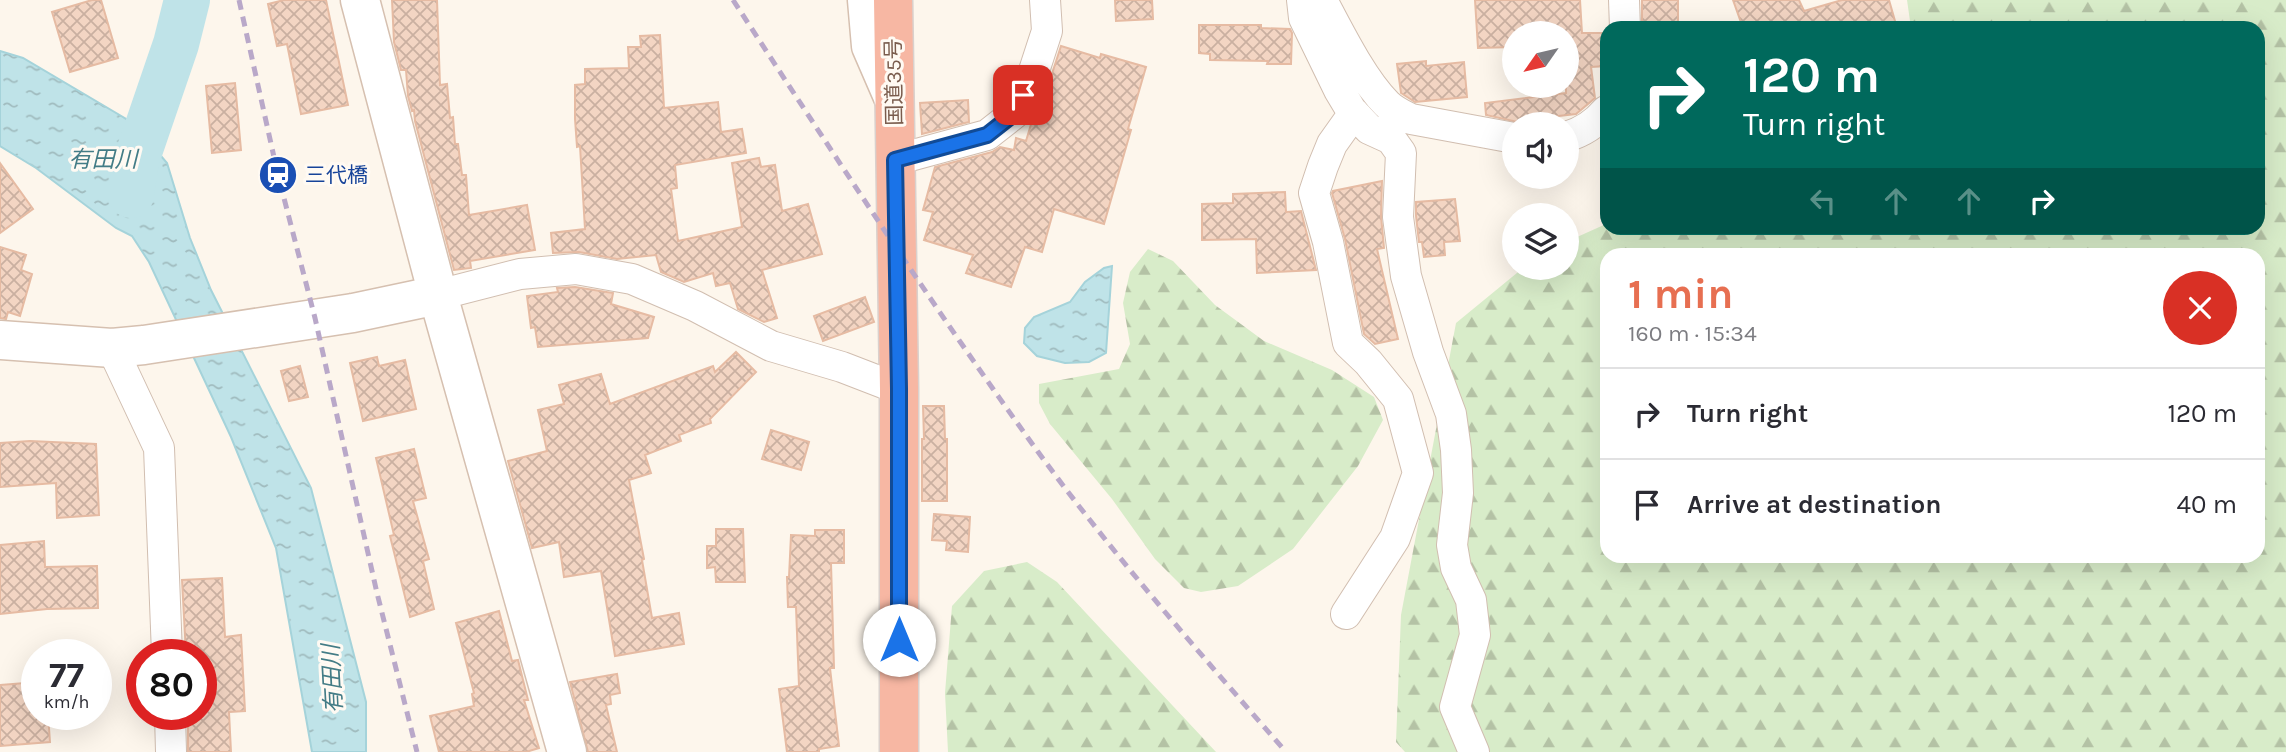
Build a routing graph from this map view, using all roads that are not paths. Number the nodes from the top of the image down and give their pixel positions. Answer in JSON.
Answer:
{"nodes":[{"id":1,"x":359,"y":0,"type":"edge"},
{"id":2,"x":867,"y":0,"type":"edge"},
{"id":3,"x":893,"y":0,"type":"edge"},
{"id":4,"x":1045,"y":0,"type":"edge"},
{"id":5,"x":1302,"y":0,"type":"edge"},
{"id":6,"x":1322,"y":0,"type":"edge"},
{"id":7,"x":1624,"y":0,"type":"edge"},
{"id":8,"x":1625,"y":21,"type":"edge"},
{"id":9,"x":894,"y":99,"type":"junction"},
{"id":10,"x":1354,"y":113,"type":"junction"},
{"id":11,"x":1600,"y":117,"type":"edge"},
{"id":12,"x":1579,"y":133,"type":"edge"},
{"id":13,"x":1502,"y":136,"type":"edge"},
{"id":14,"x":895,"y":160,"type":"junction"},
{"id":15,"x":438,"y":295,"type":"junction"},
{"id":16,"x":0,"y":340,"type":"edge"},
{"id":17,"x":128,"y":346,"type":"junction"},
{"id":18,"x":899,"y":389,"type":"junction"},
{"id":19,"x":1346,"y":614,"type":"dead end"},
{"id":20,"x":166,"y":639,"type":"edge"},
{"id":21,"x":170,"y":730,"type":"edge"},
{"id":22,"x":171,"y":752,"type":"edge"},
{"id":23,"x":567,"y":752,"type":"edge"},
{"id":24,"x":899,"y":752,"type":"edge"},
{"id":25,"x":1474,"y":752,"type":"edge"}],
"edges":[{"from":1,"to":15,"type":"street"},
{"from":2,"to":9,"type":"street"},
{"from":3,"to":9,"type":"highway","name":"国道35号"},
{"from":4,"to":14,"type":"street"},
{"from":5,"to":10,"type":"street"},
{"from":6,"to":13,"type":"street"},
{"from":7,"to":8,"type":"street"},
{"from":9,"to":14,"type":"highway","name":"国道35号"},
{"from":10,"to":19,"type":"street"},
{"from":10,"to":25,"type":"street"},
{"from":11,"to":12,"type":"street"},
{"from":14,"to":18,"type":"highway","name":"国道35号"},
{"from":15,"to":17,"type":"street"},
{"from":15,"to":18,"type":"street"},
{"from":15,"to":23,"type":"street"},
{"from":16,"to":17,"type":"street"},
{"from":17,"to":20,"type":"street"},
{"from":18,"to":24,"type":"highway","name":"国道35号"},
{"from":21,"to":22,"type":"street"}]}
